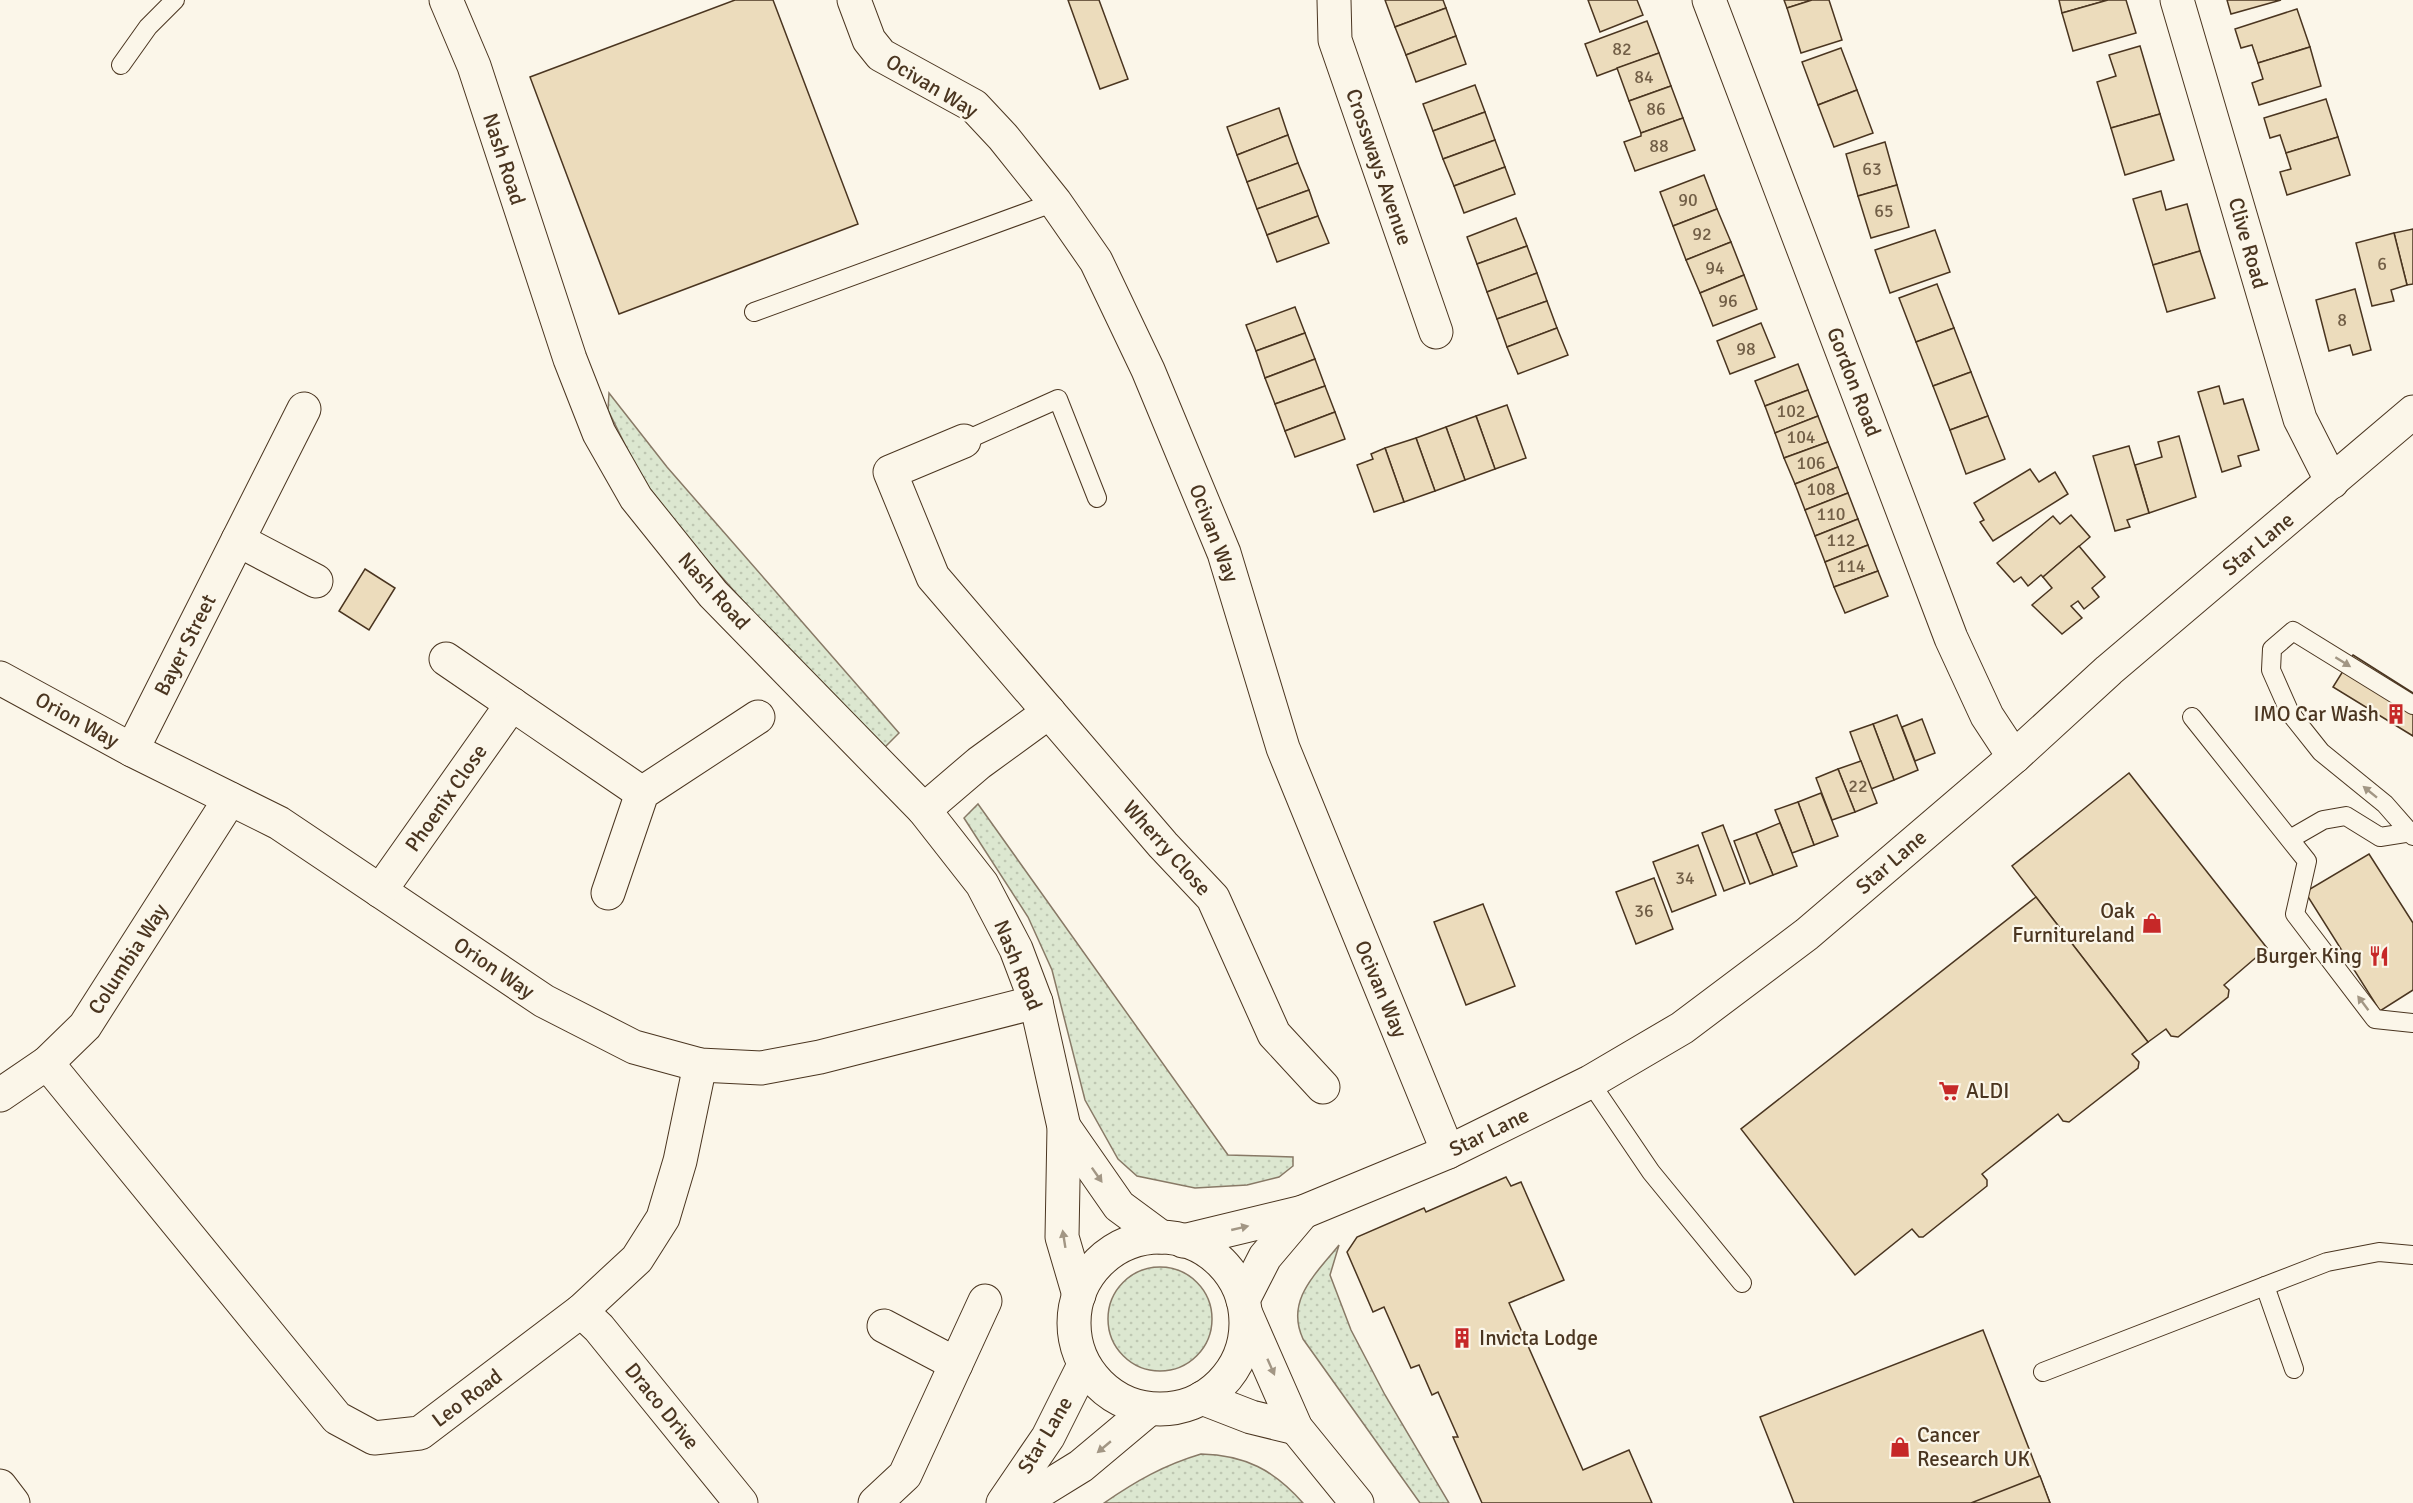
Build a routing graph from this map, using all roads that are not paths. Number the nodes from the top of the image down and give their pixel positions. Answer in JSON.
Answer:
{"nodes":[{"id":1,"x":175,"y":0,"type":"edge"},
{"id":2,"x":446,"y":0,"type":"edge"},
{"id":3,"x":855,"y":0,"type":"edge"},
{"id":4,"x":1334,"y":0,"type":"edge"},
{"id":5,"x":1709,"y":0,"type":"edge"},
{"id":6,"x":2177,"y":0,"type":"edge"},
{"id":7,"x":121,"y":64,"type":"dead end"},
{"id":8,"x":1055,"y":202,"type":"junction"},
{"id":9,"x":754,"y":312,"type":"dead end"},
{"id":10,"x":1436,"y":332,"type":"dead end"},
{"id":11,"x":304,"y":409,"type":"dead end"},
{"id":12,"x":2413,"y":412,"type":"edge"},
{"id":13,"x":964,"y":441,"type":"joint"},
{"id":14,"x":2332,"y":482,"type":"junction"},
{"id":15,"x":1097,"y":498,"type":"dead end"},
{"id":16,"x":238,"y":540,"type":"junction"},
{"id":17,"x":316,"y":580,"type":"dead end"},
{"id":18,"x":446,"y":659,"type":"dead end"},
{"id":19,"x":0,"y":678,"type":"edge"},
{"id":20,"x":512,"y":704,"type":"junction"},
{"id":21,"x":2413,"y":705,"type":"edge"},
{"id":22,"x":1049,"y":712,"type":"junction"},
{"id":23,"x":758,"y":717,"type":"dead end"},
{"id":24,"x":2192,"y":717,"type":"dead end"},
{"id":25,"x":132,"y":750,"type":"junction"},
{"id":26,"x":2014,"y":757,"type":"junction"},
{"id":27,"x":642,"y":793,"type":"junction"},
{"id":28,"x":230,"y":799,"type":"junction"},
{"id":29,"x":924,"y":810,"type":"junction"},
{"id":30,"x":2413,"y":834,"type":"edge"},
{"id":31,"x":2290,"y":839,"type":"junction"},
{"id":32,"x":380,"y":891,"type":"junction"},
{"id":33,"x":608,"y":893,"type":"dead end"},
{"id":34,"x":1036,"y":1002,"type":"junction"},
{"id":35,"x":2413,"y":1023,"type":"edge"},
{"id":36,"x":47,"y":1063,"type":"junction"},
{"id":37,"x":700,"y":1065,"type":"junction"},
{"id":38,"x":1590,"y":1082,"type":"junction"},
{"id":39,"x":1323,"y":1087,"type":"dead end"},
{"id":40,"x":0,"y":1095,"type":"edge"},
{"id":41,"x":1064,"y":1127,"type":"junction"},
{"id":42,"x":1448,"y":1152,"type":"junction"},
{"id":43,"x":1303,"y":1212,"type":"junction"},
{"id":44,"x":1172,"y":1239,"type":"junction"},
{"id":45,"x":2413,"y":1255,"type":"edge"},
{"id":46,"x":1742,"y":1283,"type":"dead end"},
{"id":47,"x":2265,"y":1286,"type":"junction"},
{"id":48,"x":1078,"y":1295,"type":"junction"},
{"id":49,"x":985,"y":1301,"type":"dead end"},
{"id":50,"x":1245,"y":1307,"type":"junction"},
{"id":51,"x":581,"y":1311,"type":"junction"},
{"id":52,"x":884,"y":1326,"type":"dead end"},
{"id":53,"x":956,"y":1364,"type":"junction"},
{"id":54,"x":1084,"y":1365,"type":"junction"},
{"id":55,"x":2294,"y":1369,"type":"dead end"},
{"id":56,"x":2043,"y":1371,"type":"dead end"},
{"id":57,"x":1202,"y":1398,"type":"junction"},
{"id":58,"x":1149,"y":1409,"type":"junction"},
{"id":59,"x":1296,"y":1428,"type":"junction"},
{"id":60,"x":0,"y":1486,"type":"edge"},
{"id":61,"x":13,"y":1503,"type":"edge"},
{"id":62,"x":741,"y":1503,"type":"edge"},
{"id":63,"x":875,"y":1503,"type":"edge"},
{"id":64,"x":1003,"y":1503,"type":"edge"},
{"id":65,"x":1021,"y":1503,"type":"edge"},
{"id":66,"x":1357,"y":1503,"type":"edge"}],
"edges":[{"from":1,"to":7,"type":"lane"},
{"from":2,"to":29,"type":"street","name":"Nash Road"},
{"from":3,"to":8,"type":"street","name":"Ocivan Way"},
{"from":4,"to":10,"type":"street","name":"Crossways Avenue"},
{"from":5,"to":26,"type":"street","name":"Gordon Road"},
{"from":6,"to":14,"type":"street","name":"Clive Road"},
{"from":8,"to":9,"type":"lane"},
{"from":8,"to":42,"type":"street","name":"Ocivan Way"},
{"from":11,"to":16,"type":"street","name":"Bayer Street"},
{"from":12,"to":14,"type":"street","name":"Star Lane"},
{"from":13,"to":15,"type":"lane"},
{"from":13,"to":22,"type":"street","name":"Wherry Close"},
{"from":14,"to":26,"type":"street","name":"Star Lane"},
{"from":16,"to":17,"type":"street"},
{"from":16,"to":25,"type":"street","name":"Bayer Street"},
{"from":18,"to":20,"type":"street"},
{"from":19,"to":25,"type":"street","name":"Orion Way"},
{"from":20,"to":27,"type":"street"},
{"from":20,"to":32,"type":"street","name":"Phoenix Close"},
{"from":30,"to":21,"type":"lane","one_way":true},
{"from":22,"to":29,"type":"street"},
{"from":22,"to":39,"type":"street","name":"Wherry Close"},
{"from":23,"to":27,"type":"street"},
{"from":24,"to":31,"type":"lane"},
{"from":25,"to":28,"type":"street","name":"Orion Way"},
{"from":26,"to":38,"type":"street","name":"Star Lane"},
{"from":27,"to":33,"type":"street"},
{"from":28,"to":32,"type":"street","name":"Orion Way"},
{"from":28,"to":36,"type":"street","name":"Columbia Way"},
{"from":29,"to":34,"type":"street","name":"Nash Road"},
{"from":30,"to":31,"type":"lane"},
{"from":35,"to":31,"type":"lane","one_way":true},
{"from":32,"to":37,"type":"street","name":"Orion Way"},
{"from":34,"to":37,"type":"street","name":"Orion Way"},
{"from":34,"to":41,"type":"street","name":"Nash Road"},
{"from":36,"to":40,"type":"street","name":"Columbia Way"},
{"from":36,"to":51,"type":"street","name":"Leo Road"},
{"from":37,"to":51,"type":"street","name":"Leo Road"},
{"from":38,"to":42,"type":"street","name":"Star Lane"},
{"from":38,"to":46,"type":"lane"},
{"from":41,"to":44,"type":"street","name":"Nash Road","one_way":true},
{"from":48,"to":41,"type":"street","name":"Nash Road","one_way":true},
{"from":42,"to":43,"type":"street","name":"Star Lane"},
{"from":44,"to":43,"type":"street","name":"Star Lane","one_way":true},
{"from":43,"to":50,"type":"street","name":"Star Lane"},
{"from":44,"to":48,"type":"street"},
{"from":44,"to":50,"type":"street"},
{"from":45,"to":47,"type":"lane"},
{"from":47,"to":55,"type":"lane"},
{"from":47,"to":56,"type":"lane"},
{"from":48,"to":54,"type":"street"},
{"from":49,"to":53,"type":"street"},
{"from":50,"to":57,"type":"street"},
{"from":50,"to":59,"type":"street","one_way":true},
{"from":51,"to":62,"type":"street","name":"Draco Drive"},
{"from":52,"to":53,"type":"street"},
{"from":53,"to":63,"type":"street"},
{"from":54,"to":58,"type":"street"},
{"from":54,"to":64,"type":"street","name":"Star Lane"},
{"from":57,"to":58,"type":"street"},
{"from":57,"to":59,"type":"street"},
{"from":58,"to":65,"type":"street","name":"Star Lane","one_way":true},
{"from":59,"to":66,"type":"street"},
{"from":60,"to":61,"type":"street"}]}
